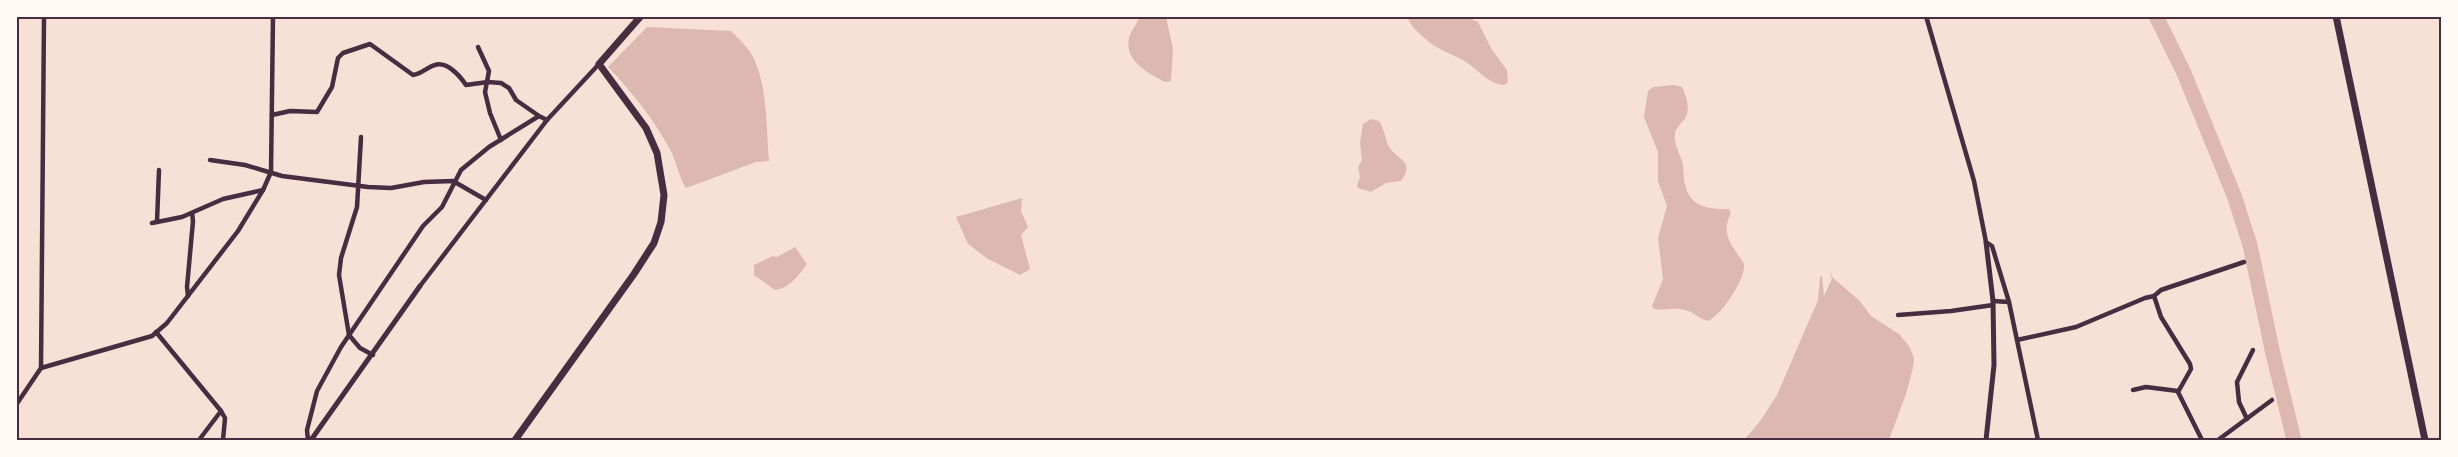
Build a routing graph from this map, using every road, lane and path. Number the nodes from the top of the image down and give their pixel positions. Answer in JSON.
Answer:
{"nodes":[{"id":1,"x":44,"y":16,"type":"edge"},
{"id":2,"x":273,"y":16,"type":"edge"},
{"id":3,"x":641,"y":16,"type":"edge"},
{"id":4,"x":1926,"y":16,"type":"edge"},
{"id":5,"x":2336,"y":16,"type":"edge"},
{"id":6,"x":478,"y":47,"type":"dead end"},
{"id":7,"x":599,"y":64,"type":"junction"},
{"id":8,"x":488,"y":82,"type":"junction"},
{"id":9,"x":272,"y":115,"type":"junction"},
{"id":10,"x":539,"y":116,"type":"junction"},
{"id":11,"x":547,"y":120,"type":"junction"},
{"id":12,"x":361,"y":137,"type":"dead end"},
{"id":13,"x":501,"y":140,"type":"junction"},
{"id":14,"x":210,"y":160,"type":"dead end"},
{"id":15,"x":159,"y":170,"type":"dead end"},
{"id":16,"x":271,"y":172,"type":"junction"},
{"id":17,"x":455,"y":182,"type":"junction"},
{"id":18,"x":358,"y":185,"type":"junction"},
{"id":19,"x":263,"y":190,"type":"junction"},
{"id":20,"x":486,"y":200,"type":"junction"},
{"id":21,"x":192,"y":213,"type":"junction"},
{"id":22,"x":1986,"y":242,"type":"junction"},
{"id":23,"x":2244,"y":262,"type":"dead end"},
{"id":24,"x":420,"y":286,"type":"joint"},
{"id":25,"x":188,"y":296,"type":"junction"},
{"id":26,"x":2154,"y":296,"type":"junction"},
{"id":27,"x":1993,"y":303,"type":"junction"},
{"id":28,"x":2009,"y":303,"type":"junction"},
{"id":29,"x":1898,"y":315,"type":"dead end"},
{"id":30,"x":156,"y":333,"type":"junction"},
{"id":31,"x":349,"y":335,"type":"junction"},
{"id":32,"x":2017,"y":340,"type":"junction"},
{"id":33,"x":2253,"y":350,"type":"dead end"},
{"id":34,"x":373,"y":355,"type":"junction"},
{"id":35,"x":41,"y":368,"type":"junction"},
{"id":36,"x":2133,"y":390,"type":"dead end"},
{"id":37,"x":2178,"y":391,"type":"junction"},
{"id":38,"x":2272,"y":400,"type":"dead end"},
{"id":39,"x":16,"y":405,"type":"edge"},
{"id":40,"x":221,"y":411,"type":"junction"},
{"id":41,"x":2247,"y":418,"type":"junction"},
{"id":42,"x":199,"y":441,"type":"edge"},
{"id":43,"x":223,"y":441,"type":"edge"},
{"id":44,"x":310,"y":441,"type":"edge"},
{"id":45,"x":515,"y":441,"type":"edge"},
{"id":46,"x":1986,"y":441,"type":"edge"},
{"id":47,"x":2038,"y":441,"type":"edge"},
{"id":48,"x":2202,"y":441,"type":"edge"},
{"id":49,"x":2218,"y":441,"type":"edge"},
{"id":50,"x":2425,"y":441,"type":"edge"}],
"edges":[{"from":1,"to":35,"type":"street"},
{"from":2,"to":9,"type":"street"},
{"from":3,"to":7,"type":"main road"},
{"from":4,"to":22,"type":"street"},
{"from":5,"to":50,"type":"main road"},
{"from":6,"to":8,"type":"street"},
{"from":7,"to":11,"type":"street"},
{"from":7,"to":45,"type":"main road"},
{"from":8,"to":9,"type":"street"},
{"from":8,"to":10,"type":"street"},
{"from":8,"to":13,"type":"street"},
{"from":9,"to":16,"type":"street"},
{"from":10,"to":11,"type":"street"},
{"from":10,"to":13,"type":"street"},
{"from":11,"to":20,"type":"street"},
{"from":12,"to":18,"type":"street"},
{"from":13,"to":17,"type":"street"},
{"from":14,"to":16,"type":"street"},
{"from":15,"to":21,"type":"street"},
{"from":16,"to":18,"type":"street"},
{"from":16,"to":19,"type":"street"},
{"from":17,"to":18,"type":"street"},
{"from":17,"to":20,"type":"street"},
{"from":17,"to":31,"type":"street"},
{"from":18,"to":31,"type":"street"},
{"from":19,"to":21,"type":"street"},
{"from":19,"to":25,"type":"street"},
{"from":20,"to":24,"type":"street"},
{"from":21,"to":25,"type":"street"},
{"from":22,"to":27,"type":"street"},
{"from":22,"to":28,"type":"street"},
{"from":23,"to":26,"type":"street"},
{"from":24,"to":34,"type":"street"},
{"from":25,"to":30,"type":"street"},
{"from":26,"to":32,"type":"street"},
{"from":26,"to":37,"type":"street"},
{"from":27,"to":28,"type":"street"},
{"from":27,"to":29,"type":"street"},
{"from":27,"to":46,"type":"street"},
{"from":28,"to":32,"type":"street"},
{"from":30,"to":35,"type":"street"},
{"from":30,"to":40,"type":"street"},
{"from":31,"to":34,"type":"street"},
{"from":31,"to":44,"type":"street"},
{"from":32,"to":47,"type":"street"},
{"from":33,"to":41,"type":"street"},
{"from":34,"to":44,"type":"street"},
{"from":35,"to":39,"type":"street"},
{"from":36,"to":37,"type":"street"},
{"from":37,"to":48,"type":"street"},
{"from":38,"to":41,"type":"street"},
{"from":40,"to":42,"type":"street"},
{"from":40,"to":43,"type":"street"},
{"from":41,"to":49,"type":"street"}]}
